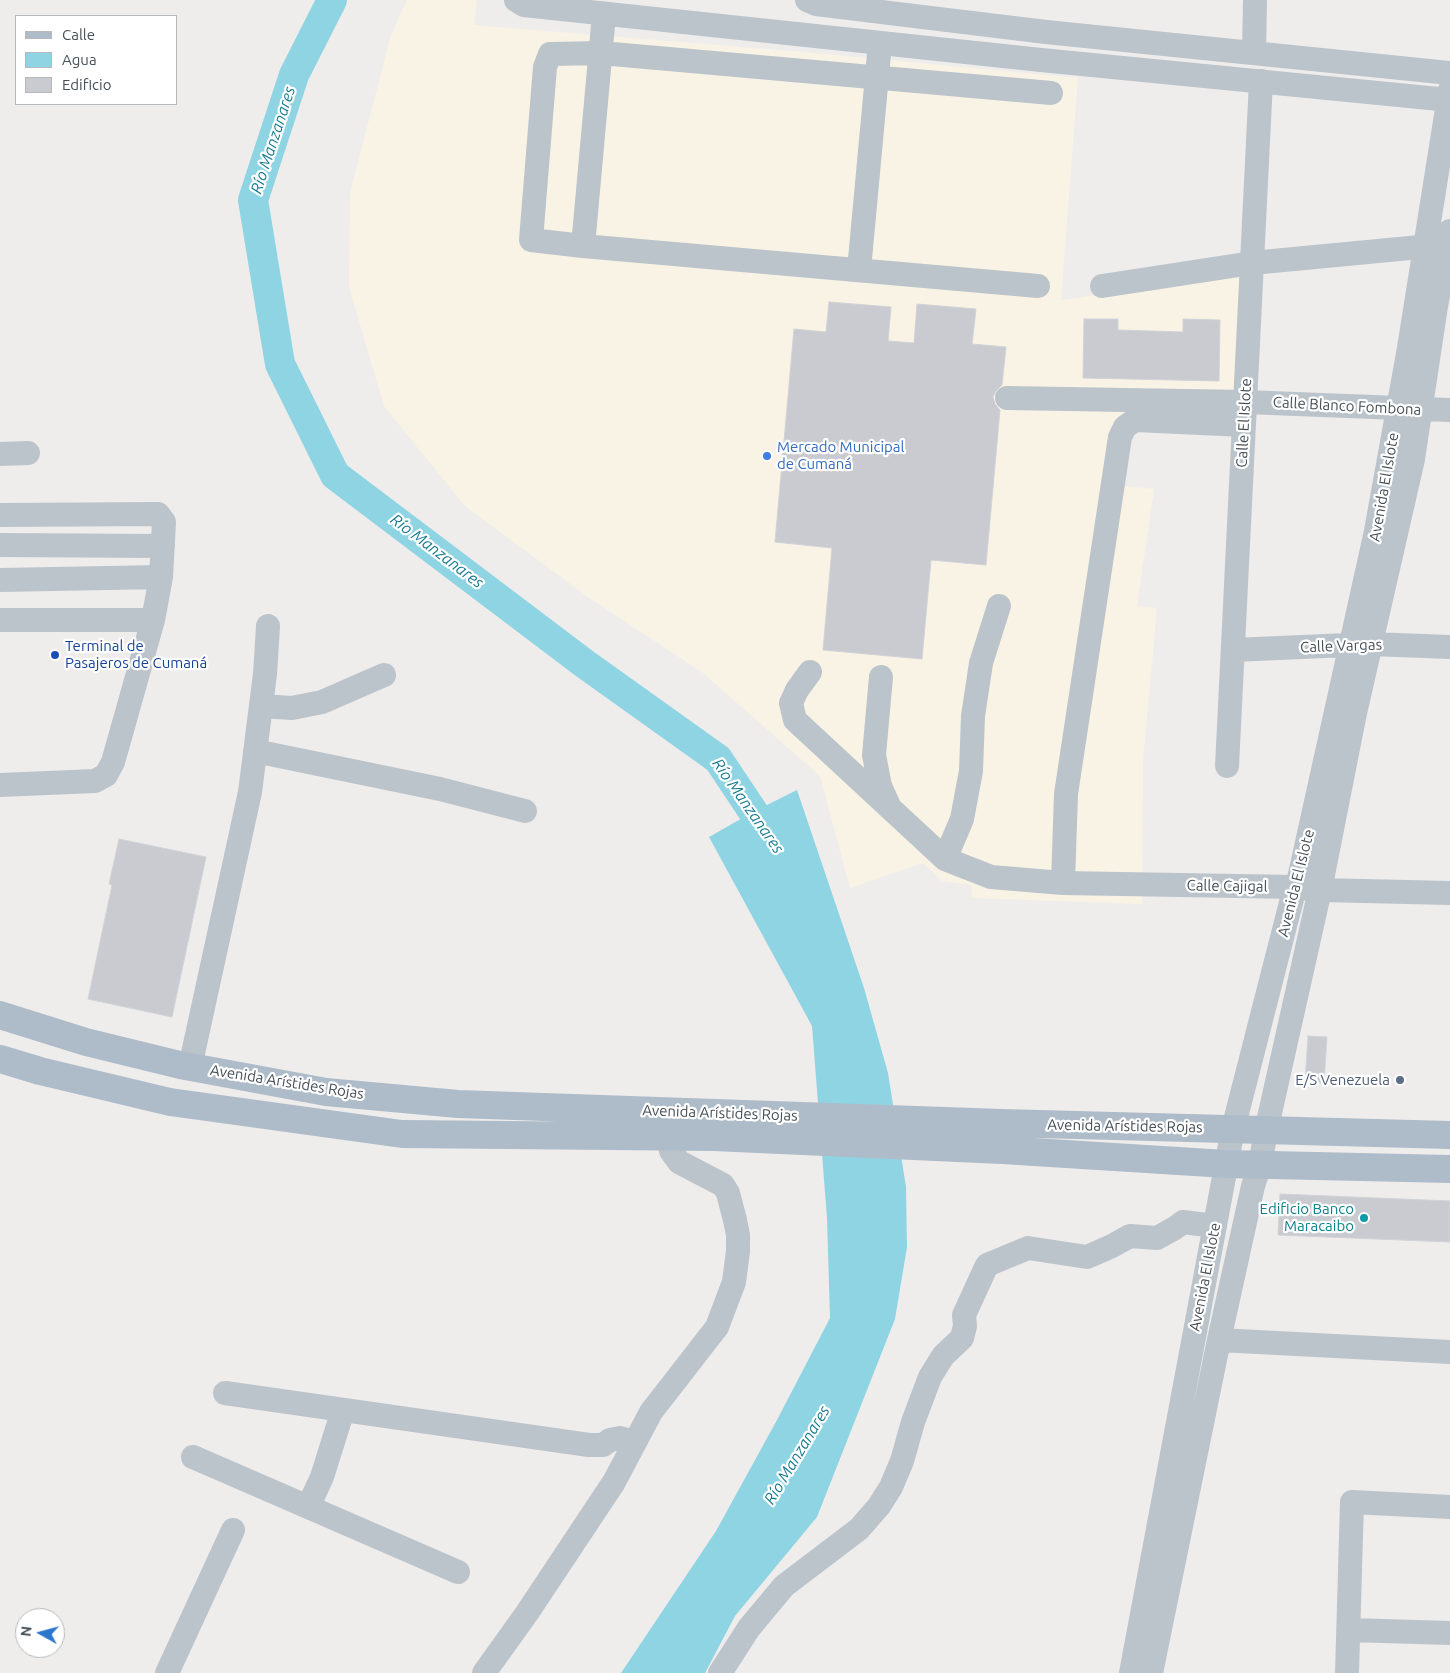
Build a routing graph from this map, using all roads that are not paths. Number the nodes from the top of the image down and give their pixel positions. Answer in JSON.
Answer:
{"nodes":[{"id":1,"x":516,"y":0,"type":"edge"},
{"id":2,"x":807,"y":0,"type":"edge"},
{"id":3,"x":1255,"y":0,"type":"edge"},
{"id":4,"x":879,"y":6,"type":"edge"},
{"id":5,"x":604,"y":14,"type":"junction"},
{"id":6,"x":757,"y":30,"type":"junction"},
{"id":7,"x":880,"y":43,"type":"junction"},
{"id":8,"x":601,"y":53,"type":"junction"},
{"id":9,"x":1254,"y":53,"type":"junction"},
{"id":10,"x":753,"y":67,"type":"junction"},
{"id":11,"x":1450,"y":73,"type":"edge"},
{"id":12,"x":877,"y":77,"type":"junction"},
{"id":13,"x":1260,"y":81,"type":"junction"},
{"id":14,"x":1051,"y":93,"type":"dead end"},
{"id":15,"x":1449,"y":97,"type":"edge"},
{"id":16,"x":1443,"y":242,"type":"edge"},
{"id":17,"x":583,"y":246,"type":"junction"},
{"id":18,"x":1252,"y":263,"type":"junction"},
{"id":19,"x":859,"y":270,"type":"junction"},
{"id":20,"x":1038,"y":286,"type":"dead end"},
{"id":21,"x":1102,"y":286,"type":"dead end"},
{"id":22,"x":1007,"y":398,"type":"dead end"},
{"id":23,"x":1123,"y":400,"type":"junction"},
{"id":24,"x":1409,"y":409,"type":"junction"},
{"id":25,"x":1450,"y":410,"type":"edge"},
{"id":26,"x":1244,"y":413,"type":"junction"},
{"id":27,"x":1129,"y":424,"type":"junction"},
{"id":28,"x":28,"y":453,"type":"dead end"},
{"id":29,"x":0,"y":454,"type":"edge"},
{"id":30,"x":0,"y":515,"type":"edge"},
{"id":31,"x":0,"y":545,"type":"edge"},
{"id":32,"x":163,"y":546,"type":"junction"},
{"id":33,"x":161,"y":577,"type":"junction"},
{"id":34,"x":0,"y":580,"type":"edge"},
{"id":35,"x":999,"y":606,"type":"dead end"},
{"id":36,"x":0,"y":620,"type":"edge"},
{"id":37,"x":153,"y":620,"type":"junction"},
{"id":38,"x":268,"y":626,"type":"dead end"},
{"id":39,"x":1361,"y":645,"type":"junction"},
{"id":40,"x":1450,"y":647,"type":"edge"},
{"id":41,"x":1233,"y":650,"type":"junction"},
{"id":42,"x":810,"y":672,"type":"dead end"},
{"id":43,"x":384,"y":675,"type":"dead end"},
{"id":44,"x":880,"y":677,"type":"dead end"},
{"id":45,"x":261,"y":706,"type":"junction"},
{"id":46,"x":255,"y":751,"type":"junction"},
{"id":47,"x":1227,"y":766,"type":"dead end"},
{"id":48,"x":0,"y":785,"type":"edge"},
{"id":49,"x":891,"y":810,"type":"junction"},
{"id":50,"x":525,"y":812,"type":"dead end"},
{"id":51,"x":945,"y":859,"type":"junction"},
{"id":52,"x":1063,"y":883,"type":"junction"},
{"id":53,"x":1295,"y":887,"type":"junction"},
{"id":54,"x":1320,"y":890,"type":"junction"},
{"id":55,"x":1450,"y":893,"type":"edge"},
{"id":56,"x":0,"y":1015,"type":"edge"},
{"id":57,"x":0,"y":1059,"type":"edge"},
{"id":58,"x":190,"y":1066,"type":"junction"},
{"id":59,"x":715,"y":1125,"type":"junction"},
{"id":60,"x":1233,"y":1129,"type":"junction"},
{"id":61,"x":1266,"y":1131,"type":"junction"},
{"id":62,"x":1450,"y":1135,"type":"edge"},
{"id":63,"x":668,"y":1136,"type":"junction"},
{"id":64,"x":1226,"y":1164,"type":"junction"},
{"id":65,"x":1260,"y":1164,"type":"junction"},
{"id":66,"x":1450,"y":1169,"type":"edge"},
{"id":67,"x":1214,"y":1226,"type":"junction"},
{"id":68,"x":1219,"y":1340,"type":"junction"},
{"id":69,"x":1450,"y":1352,"type":"edge"},
{"id":70,"x":225,"y":1393,"type":"dead end"},
{"id":71,"x":343,"y":1410,"type":"junction"},
{"id":72,"x":635,"y":1442,"type":"junction"},
{"id":73,"x":193,"y":1457,"type":"dead end"},
{"id":74,"x":308,"y":1507,"type":"junction"},
{"id":75,"x":1450,"y":1507,"type":"edge"},
{"id":76,"x":233,"y":1530,"type":"dead end"},
{"id":77,"x":458,"y":1572,"type":"dead end"},
{"id":78,"x":1349,"y":1630,"type":"junction"},
{"id":79,"x":1450,"y":1633,"type":"edge"},
{"id":80,"x":166,"y":1673,"type":"edge"},
{"id":81,"x":484,"y":1673,"type":"edge"},
{"id":82,"x":720,"y":1673,"type":"edge"},
{"id":83,"x":1131,"y":1673,"type":"edge"},
{"id":84,"x":1152,"y":1673,"type":"edge"},
{"id":85,"x":1348,"y":1673,"type":"edge"}],
"edges":[{"from":1,"to":5,"type":"street"},
{"from":2,"to":4,"type":"street"},
{"from":3,"to":9,"type":"street"},
{"from":4,"to":9,"type":"street"},
{"from":5,"to":6,"type":"street"},
{"from":5,"to":8,"type":"street"},
{"from":6,"to":7,"type":"street"},
{"from":6,"to":10,"type":"street"},
{"from":7,"to":12,"type":"street"},
{"from":7,"to":13,"type":"street"},
{"from":8,"to":10,"type":"street"},
{"from":8,"to":17,"type":"street"},
{"from":8,"to":17,"type":"street"},
{"from":9,"to":11,"type":"street"},
{"from":10,"to":12,"type":"street"},
{"from":12,"to":14,"type":"street"},
{"from":12,"to":19,"type":"street"},
{"from":13,"to":15,"type":"street"},
{"from":13,"to":18,"type":"street","name":"Calle El Islote"},
{"from":15,"to":16,"type":"street","name":"Avenida El Islote"},
{"from":16,"to":18,"type":"street"},
{"from":16,"to":24,"type":"street","name":"Avenida El Islote"},
{"from":17,"to":19,"type":"street"},
{"from":18,"to":21,"type":"street"},
{"from":18,"to":26,"type":"street","name":"Calle El Islote"},
{"from":19,"to":20,"type":"street"},
{"from":22,"to":23,"type":"street"},
{"from":23,"to":26,"type":"street"},
{"from":23,"to":27,"type":"street"},
{"from":24,"to":25,"type":"street","name":"Calle Blanco Fombona"},
{"from":24,"to":26,"type":"street","name":"Calle Blanco Fombona"},
{"from":24,"to":39,"type":"street","name":"Avenida El Islote"},
{"from":26,"to":27,"type":"street"},
{"from":26,"to":41,"type":"street","name":"Calle El Islote"},
{"from":27,"to":52,"type":"street"},
{"from":28,"to":29,"type":"street"},
{"from":30,"to":32,"type":"street"},
{"from":31,"to":32,"type":"street"},
{"from":32,"to":33,"type":"street"},
{"from":33,"to":34,"type":"street"},
{"from":33,"to":37,"type":"street"},
{"from":35,"to":51,"type":"street"},
{"from":36,"to":37,"type":"street"},
{"from":37,"to":48,"type":"street"},
{"from":38,"to":45,"type":"street"},
{"from":39,"to":40,"type":"street","name":"Calle Vargas"},
{"from":39,"to":41,"type":"street","name":"Calle Vargas"},
{"from":39,"to":53,"type":"street","name":"Avenida El Islote"},
{"from":39,"to":54,"type":"street","name":"Avenida El Islote"},
{"from":41,"to":47,"type":"street","name":"Calle El Islote"},
{"from":42,"to":49,"type":"street"},
{"from":43,"to":45,"type":"street"},
{"from":44,"to":49,"type":"street"},
{"from":45,"to":46,"type":"street"},
{"from":46,"to":50,"type":"street"},
{"from":46,"to":58,"type":"street"},
{"from":49,"to":51,"type":"street"},
{"from":51,"to":52,"type":"street","name":"Calle Cajigal"},
{"from":52,"to":53,"type":"street","name":"Calle Cajigal"},
{"from":53,"to":54,"type":"street","name":"Calle Cajigal"},
{"from":53,"to":60,"type":"street","name":"Avenida El Islote"},
{"from":54,"to":55,"type":"street","name":"Calle Cajigal"},
{"from":54,"to":61,"type":"street","name":"Avenida El Islote"},
{"from":56,"to":58,"type":"main road","name":"Avenida Arístides Rojas"},
{"from":57,"to":63,"type":"main road","name":"Avenida Arístides Rojas"},
{"from":58,"to":59,"type":"main road","name":"Avenida Arístides Rojas"},
{"from":59,"to":60,"type":"main road","name":"Avenida Arístides Rojas"},
{"from":59,"to":63,"type":"main road","name":"Avenida Arístides Rojas"},
{"from":59,"to":64,"type":"main road","name":"Avenida Arístides Rojas"},
{"from":60,"to":61,"type":"main road","name":"Avenida Arístides Rojas"},
{"from":60,"to":64,"type":"street","name":"Avenida El Islote"},
{"from":61,"to":62,"type":"main road","name":"Avenida Arístides Rojas"},
{"from":61,"to":65,"type":"street","name":"Avenida El Islote"},
{"from":63,"to":72,"type":"street"},
{"from":64,"to":65,"type":"main road","name":"Avenida Arístides Rojas"},
{"from":64,"to":67,"type":"street","name":"Avenida El Islote"},
{"from":65,"to":66,"type":"main road","name":"Avenida Arístides Rojas"},
{"from":65,"to":68,"type":"street","name":"Avenida El Islote"},
{"from":67,"to":82,"type":"street"},
{"from":67,"to":83,"type":"street","name":"Avenida El Islote"},
{"from":68,"to":69,"type":"street"},
{"from":68,"to":84,"type":"street","name":"Avenida El Islote"},
{"from":70,"to":71,"type":"street"},
{"from":71,"to":72,"type":"street"},
{"from":71,"to":74,"type":"street"},
{"from":72,"to":81,"type":"street"},
{"from":73,"to":74,"type":"street"},
{"from":74,"to":77,"type":"street"},
{"from":75,"to":78,"type":"street"},
{"from":76,"to":80,"type":"street"},
{"from":78,"to":79,"type":"street"},
{"from":78,"to":85,"type":"street"}]}
